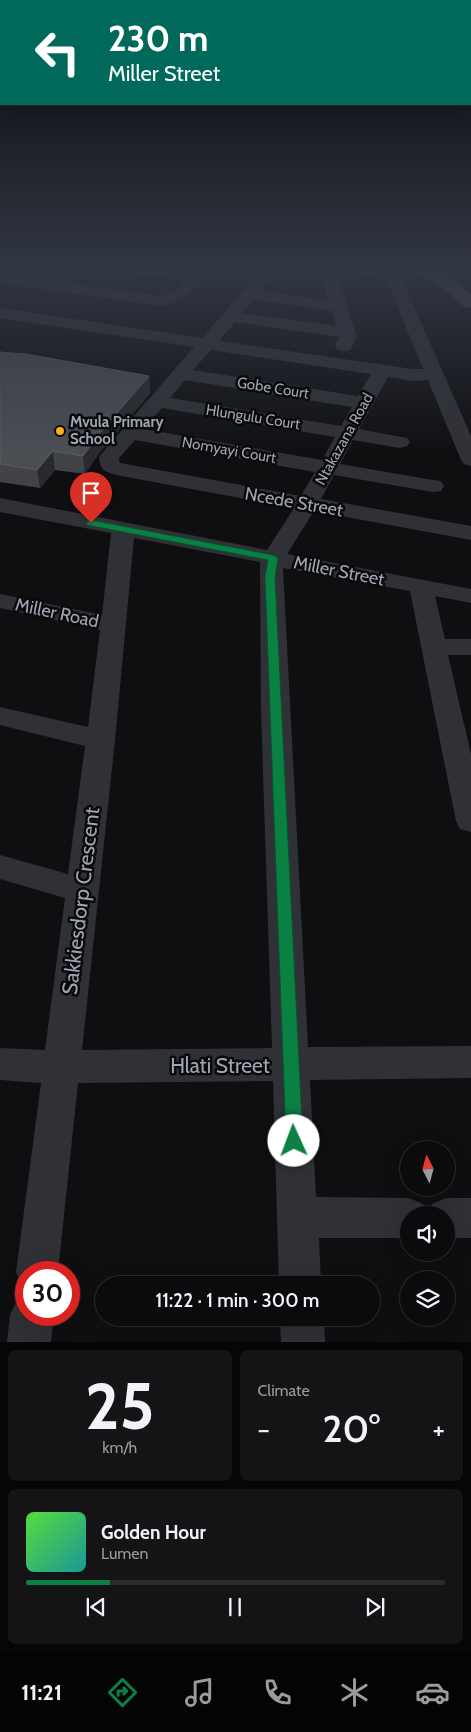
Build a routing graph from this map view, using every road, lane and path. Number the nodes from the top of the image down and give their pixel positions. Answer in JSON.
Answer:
{"nodes":[{"id":1,"x":122,"y":331,"type":"edge"},
{"id":2,"x":219,"y":331,"type":"edge"},
{"id":3,"x":330,"y":331,"type":"edge"},
{"id":4,"x":416,"y":331,"type":"edge"},
{"id":5,"x":346,"y":333,"type":"joint"},
{"id":6,"x":208,"y":343,"type":"junction"},
{"id":7,"x":337,"y":364,"type":"junction"},
{"id":8,"x":382,"y":370,"type":"junction"},
{"id":9,"x":182,"y":374,"type":"junction"},
{"id":10,"x":434,"y":374,"type":"junction"},
{"id":11,"x":157,"y":402,"type":"junction"},
{"id":12,"x":364,"y":403,"type":"junction"},
{"id":13,"x":130,"y":433,"type":"junction"},
{"id":14,"x":348,"y":433,"type":"junction"},
{"id":15,"x":400,"y":442,"type":"dead end"},
{"id":16,"x":471,"y":460,"type":"edge"},
{"id":17,"x":327,"y":467,"type":"junction"},
{"id":18,"x":433,"y":486,"type":"dead end"},
{"id":19,"x":0,"y":505,"type":"edge"},
{"id":20,"x":307,"y":505,"type":"junction"},
{"id":21,"x":124,"y":530,"type":"junction"},
{"id":22,"x":471,"y":533,"type":"edge"},
{"id":23,"x":273,"y":558,"type":"junction"},
{"id":24,"x":421,"y":587,"type":"junction"},
{"id":25,"x":471,"y":596,"type":"edge"},
{"id":26,"x":0,"y":601,"type":"edge"},
{"id":27,"x":114,"y":625,"type":"junction"},
{"id":28,"x":433,"y":647,"type":"junction"},
{"id":29,"x":471,"y":647,"type":"edge"},
{"id":30,"x":0,"y":716,"type":"edge"},
{"id":31,"x":100,"y":740,"type":"junction"},
{"id":32,"x":471,"y":820,"type":"edge"},
{"id":33,"x":0,"y":867,"type":"edge"},
{"id":34,"x":83,"y":891,"type":"junction"},
{"id":35,"x":471,"y":1062,"type":"edge"},
{"id":36,"x":0,"y":1064,"type":"edge"},
{"id":37,"x":292,"y":1065,"type":"junction"},
{"id":38,"x":60,"y":1067,"type":"junction"},
{"id":39,"x":297,"y":1217,"type":"junction"},
{"id":40,"x":400,"y":1218,"type":"edge"},
{"id":41,"x":455,"y":1218,"type":"edge"},
{"id":42,"x":471,"y":1218,"type":"edge"},
{"id":43,"x":38,"y":1261,"type":"edge"},
{"id":44,"x":300,"y":1276,"type":"edge"},
{"id":45,"x":31,"y":1326,"type":"edge"},
{"id":46,"x":302,"y":1326,"type":"edge"},
{"id":47,"x":29,"y":1342,"type":"edge"},
{"id":48,"x":303,"y":1342,"type":"edge"}],
"edges":[{"from":1,"to":6,"type":"street"},
{"from":2,"to":6,"type":"street"},
{"from":3,"to":5,"type":"street"},
{"from":4,"to":10,"type":"street"},
{"from":5,"to":7,"type":"street"},
{"from":6,"to":7,"type":"street"},
{"from":6,"to":9,"type":"street"},
{"from":7,"to":8,"type":"street"},
{"from":8,"to":10,"type":"street"},
{"from":8,"to":12,"type":"street","name":"Ntakazana Road"},
{"from":9,"to":11,"type":"street"},
{"from":9,"to":12,"type":"street","name":"Gobe Court"},
{"from":10,"to":16,"type":"street"},
{"from":11,"to":13,"type":"street"},
{"from":11,"to":14,"type":"street","name":"Hlungulu Court"},
{"from":12,"to":14,"type":"street","name":"Ntakazana Road"},
{"from":13,"to":17,"type":"street","name":"Nomyayi Court"},
{"from":13,"to":20,"type":"street","name":"Ncede Street"},
{"from":14,"to":15,"type":"street","name":"Hlungulu Court"},
{"from":14,"to":17,"type":"street","name":"Ntakazana Road"},
{"from":17,"to":18,"type":"street","name":"Nomyayi Court"},
{"from":17,"to":20,"type":"street","name":"Ntakazana Road"},
{"from":19,"to":21,"type":"street","name":"Miller Street"},
{"from":20,"to":22,"type":"street","name":"Ncede Street"},
{"from":20,"to":23,"type":"street","name":"Ntakazana Road"},
{"from":21,"to":23,"type":"street","name":"Miller Street"},
{"from":21,"to":27,"type":"street","name":"Sakkiesdorp Crescent"},
{"from":23,"to":24,"type":"street","name":"Miller Street"},
{"from":23,"to":37,"type":"street"},
{"from":24,"to":25,"type":"street","name":"Miller Street"},
{"from":24,"to":28,"type":"street"},
{"from":26,"to":27,"type":"street","name":"Miller Road"},
{"from":27,"to":31,"type":"street","name":"Sakkiesdorp Crescent"},
{"from":28,"to":29,"type":"street"},
{"from":28,"to":32,"type":"street"},
{"from":30,"to":31,"type":"street"},
{"from":31,"to":34,"type":"street","name":"Sakkiesdorp Crescent"},
{"from":33,"to":34,"type":"street"},
{"from":34,"to":38,"type":"street","name":"Sakkiesdorp Crescent"},
{"from":35,"to":37,"type":"street","name":"Hlati Street"},
{"from":36,"to":38,"type":"street","name":"Hlati Street"},
{"from":37,"to":38,"type":"street","name":"Hlati Street"},
{"from":37,"to":39,"type":"street"},
{"from":38,"to":43,"type":"street","name":"Sakkiesdorp Crescent"},
{"from":39,"to":40,"type":"street"},
{"from":39,"to":44,"type":"street"},
{"from":41,"to":42,"type":"street"},
{"from":45,"to":47,"type":"street"},
{"from":46,"to":48,"type":"street"}]}
